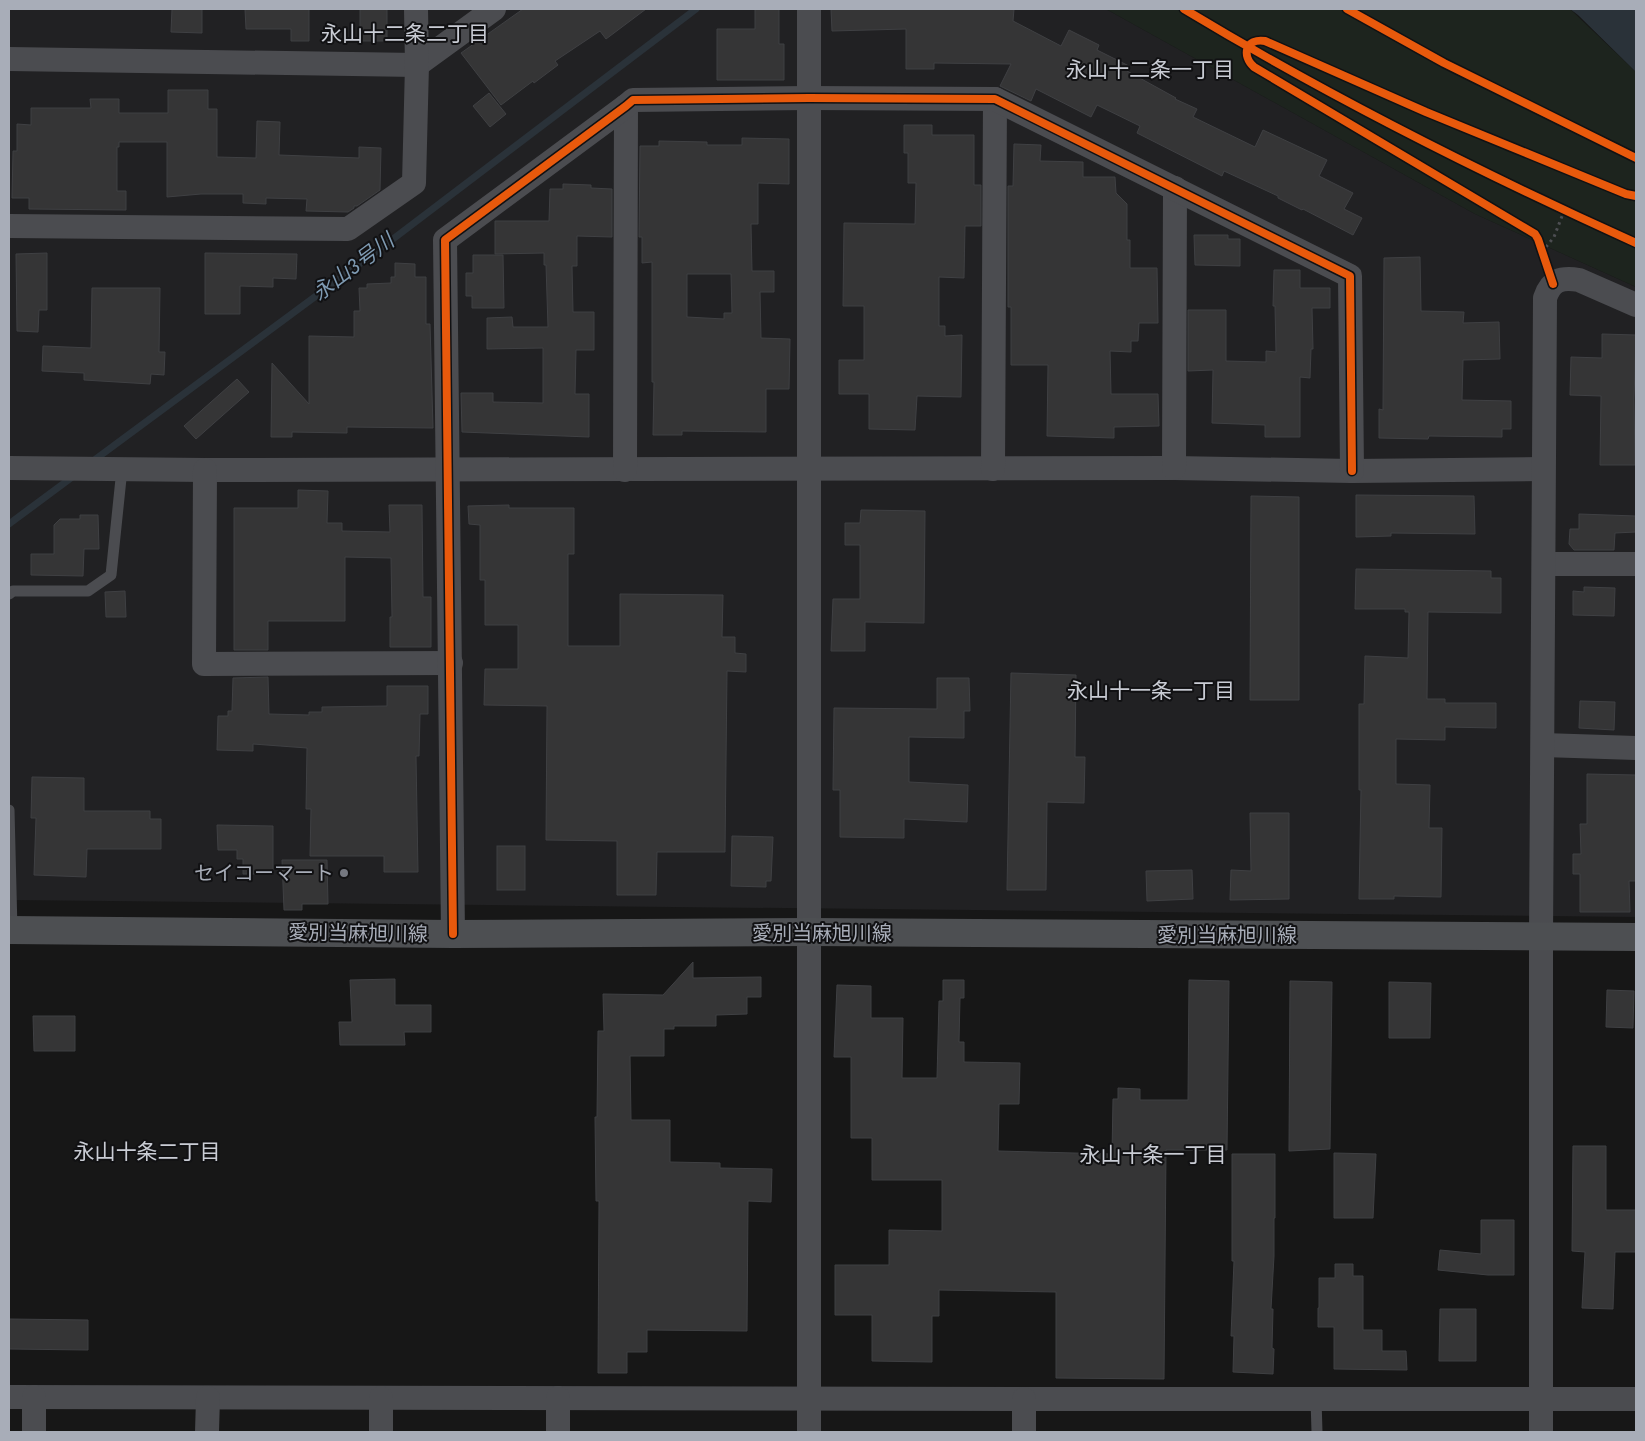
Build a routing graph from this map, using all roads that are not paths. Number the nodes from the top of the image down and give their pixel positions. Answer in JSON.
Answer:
{"nodes":[{"id":1,"x":416,"y":9,"type":"edge"},
{"id":2,"x":494,"y":9,"type":"edge"},
{"id":3,"x":809,"y":9,"type":"edge"},
{"id":4,"x":9,"y":59,"type":"edge"},
{"id":5,"x":417,"y":65,"type":"junction"},
{"id":6,"x":809,"y":98,"type":"junction"},
{"id":7,"x":995,"y":100,"type":"junction"},
{"id":8,"x":626,"y":106,"type":"junction"},
{"id":9,"x":1175,"y":188,"type":"junction"},
{"id":10,"x":9,"y":226,"type":"edge"},
{"id":11,"x":1636,"y":305,"type":"edge"},
{"id":12,"x":9,"y":468,"type":"edge"},
{"id":13,"x":1174,"y":468,"type":"junction"},
{"id":14,"x":117,"y":469,"type":"junction"},
{"id":15,"x":447,"y":469,"type":"junction"},
{"id":16,"x":994,"y":469,"type":"junction"},
{"id":17,"x":1543,"y":469,"type":"junction"},
{"id":18,"x":205,"y":470,"type":"junction"},
{"id":19,"x":624,"y":470,"type":"junction"},
{"id":20,"x":809,"y":470,"type":"junction"},
{"id":21,"x":1352,"y":471,"type":"junction"},
{"id":22,"x":1544,"y":564,"type":"junction"},
{"id":23,"x":1636,"y":564,"type":"edge"},
{"id":24,"x":9,"y":594,"type":"edge"},
{"id":25,"x":451,"y":663,"type":"junction"},
{"id":26,"x":1543,"y":745,"type":"junction"},
{"id":27,"x":1636,"y":748,"type":"edge"},
{"id":28,"x":9,"y":810,"type":"edge"},
{"id":29,"x":10,"y":930,"type":"edge"},
{"id":30,"x":810,"y":932,"type":"junction"},
{"id":31,"x":454,"y":934,"type":"junction"},
{"id":32,"x":1541,"y":937,"type":"junction"},
{"id":33,"x":1636,"y":938,"type":"edge"},
{"id":34,"x":9,"y":1397,"type":"edge"},
{"id":35,"x":34,"y":1397,"type":"junction"},
{"id":36,"x":208,"y":1398,"type":"junction"},
{"id":37,"x":382,"y":1398,"type":"junction"},
{"id":38,"x":558,"y":1398,"type":"junction"},
{"id":39,"x":809,"y":1398,"type":"junction"},
{"id":40,"x":1541,"y":1398,"type":"junction"},
{"id":41,"x":1636,"y":1398,"type":"edge"},
{"id":42,"x":1024,"y":1399,"type":"junction"},
{"id":43,"x":1316,"y":1399,"type":"junction"},
{"id":44,"x":34,"y":1432,"type":"edge"},
{"id":45,"x":207,"y":1432,"type":"edge"},
{"id":46,"x":382,"y":1432,"type":"edge"},
{"id":47,"x":558,"y":1432,"type":"edge"},
{"id":48,"x":809,"y":1432,"type":"edge"},
{"id":49,"x":1024,"y":1432,"type":"edge"},
{"id":50,"x":1317,"y":1432,"type":"edge"},
{"id":51,"x":1541,"y":1432,"type":"edge"}],
"edges":[{"from":1,"to":5,"type":"street"},
{"from":2,"to":5,"type":"street"},
{"from":3,"to":6,"type":"street"},
{"from":4,"to":5,"type":"street"},
{"from":5,"to":10,"type":"street"},
{"from":6,"to":7,"type":"street"},
{"from":6,"to":8,"type":"street"},
{"from":6,"to":20,"type":"street"},
{"from":7,"to":9,"type":"street"},
{"from":7,"to":16,"type":"street"},
{"from":8,"to":15,"type":"street"},
{"from":8,"to":19,"type":"street"},
{"from":9,"to":13,"type":"street"},
{"from":9,"to":21,"type":"street"},
{"from":11,"to":17,"type":"street"},
{"from":12,"to":14,"type":"street"},
{"from":13,"to":16,"type":"street"},
{"from":13,"to":21,"type":"street"},
{"from":14,"to":18,"type":"street"},
{"from":14,"to":24,"type":"lane"},
{"from":15,"to":18,"type":"street"},
{"from":15,"to":19,"type":"street"},
{"from":15,"to":25,"type":"street"},
{"from":16,"to":20,"type":"street"},
{"from":17,"to":21,"type":"street"},
{"from":17,"to":22,"type":"street"},
{"from":18,"to":25,"type":"street"},
{"from":19,"to":20,"type":"street"},
{"from":20,"to":30,"type":"street"},
{"from":22,"to":23,"type":"street"},
{"from":22,"to":26,"type":"street"},
{"from":25,"to":31,"type":"street"},
{"from":26,"to":27,"type":"street"},
{"from":26,"to":32,"type":"street"},
{"from":28,"to":29,"type":"lane"},
{"from":29,"to":31,"type":"main road","name":"愛別当麻旭川線"},
{"from":30,"to":31,"type":"main road","name":"愛別当麻旭川線"},
{"from":30,"to":32,"type":"main road","name":"愛別当麻旭川線"},
{"from":30,"to":39,"type":"street"},
{"from":32,"to":33,"type":"main road","name":"愛別当麻旭川線"},
{"from":32,"to":40,"type":"street"},
{"from":34,"to":35,"type":"street"},
{"from":35,"to":36,"type":"street"},
{"from":35,"to":44,"type":"street"},
{"from":36,"to":37,"type":"street"},
{"from":36,"to":45,"type":"street"},
{"from":37,"to":38,"type":"street"},
{"from":37,"to":46,"type":"street"},
{"from":38,"to":39,"type":"street"},
{"from":38,"to":47,"type":"street"},
{"from":39,"to":42,"type":"street"},
{"from":39,"to":48,"type":"street"},
{"from":40,"to":41,"type":"street"},
{"from":40,"to":43,"type":"street"},
{"from":40,"to":51,"type":"street"},
{"from":42,"to":43,"type":"street"},
{"from":42,"to":49,"type":"street"},
{"from":43,"to":50,"type":"lane"}]}
